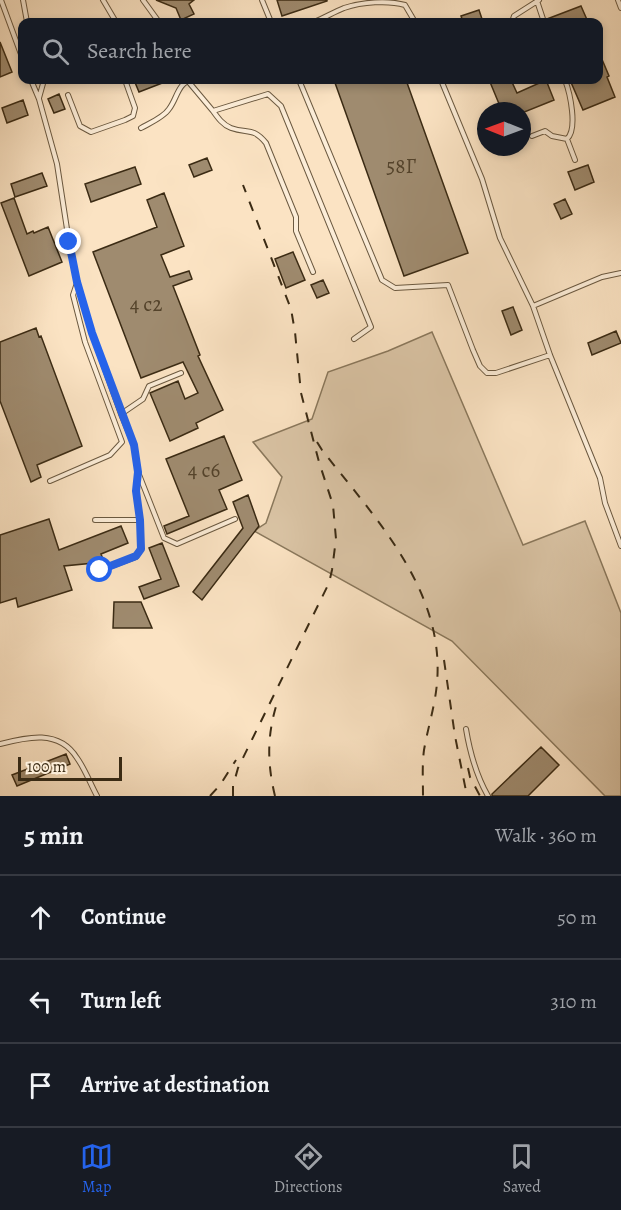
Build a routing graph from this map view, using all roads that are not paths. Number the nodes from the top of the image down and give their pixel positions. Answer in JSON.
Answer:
{"nodes":[{"id":1,"x":1,"y":0,"type":"edge"},
{"id":2,"x":23,"y":0,"type":"edge"},
{"id":3,"x":103,"y":0,"type":"edge"},
{"id":4,"x":143,"y":0,"type":"edge"},
{"id":5,"x":262,"y":0,"type":"edge"},
{"id":6,"x":538,"y":0,"type":"edge"},
{"id":7,"x":618,"y":0,"type":"edge"},
{"id":8,"x":621,"y":8,"type":"edge"},
{"id":9,"x":26,"y":18,"type":"edge"},
{"id":10,"x":114,"y":18,"type":"edge"},
{"id":11,"x":156,"y":18,"type":"edge"},
{"id":12,"x":269,"y":18,"type":"edge"},
{"id":13,"x":323,"y":18,"type":"edge"},
{"id":14,"x":413,"y":18,"type":"edge"},
{"id":15,"x":513,"y":18,"type":"edge"},
{"id":16,"x":543,"y":18,"type":"edge"},
{"id":17,"x":18,"y":46,"type":"edge"},
{"id":18,"x":33,"y":84,"type":"edge"},
{"id":19,"x":43,"y":84,"type":"edge"},
{"id":20,"x":127,"y":84,"type":"edge"},
{"id":21,"x":184,"y":84,"type":"edge"},
{"id":22,"x":191,"y":84,"type":"edge"},
{"id":23,"x":301,"y":84,"type":"edge"},
{"id":24,"x":443,"y":84,"type":"edge"},
{"id":25,"x":566,"y":84,"type":"edge"},
{"id":26,"x":68,"y":95,"type":"dead end"},
{"id":27,"x":39,"y":99,"type":"junction"},
{"id":28,"x":213,"y":111,"type":"junction"},
{"id":29,"x":141,"y":128,"type":"dead end"},
{"id":30,"x":532,"y":136,"type":"dead end"},
{"id":31,"x":567,"y":139,"type":"junction"},
{"id":32,"x":575,"y":160,"type":"dead end"},
{"id":33,"x":313,"y":272,"type":"dead end"},
{"id":34,"x":621,"y":273,"type":"edge"},
{"id":35,"x":77,"y":282,"type":"junction"},
{"id":36,"x":533,"y":306,"type":"junction"},
{"id":37,"x":354,"y":339,"type":"dead end"},
{"id":38,"x":550,"y":355,"type":"junction"},
{"id":39,"x":181,"y":374,"type":"dead end"},
{"id":40,"x":121,"y":414,"type":"junction"},
{"id":41,"x":138,"y":472,"type":"junction"},
{"id":42,"x":50,"y":481,"type":"dead end"},
{"id":43,"x":235,"y":519,"type":"dead end"},
{"id":44,"x":95,"y":520,"type":"dead end"},
{"id":45,"x":140,"y":520,"type":"junction"},
{"id":46,"x":621,"y":546,"type":"edge"},
{"id":47,"x":100,"y":570,"type":"dead end"},
{"id":48,"x":466,"y":729,"type":"dead end"},
{"id":49,"x":0,"y":744,"type":"edge"},
{"id":50,"x":97,"y":796,"type":"edge"},
{"id":51,"x":488,"y":796,"type":"edge"}],
"edges":[{"from":1,"to":17,"type":"lane"},
{"from":2,"to":9,"type":"lane"},
{"from":3,"to":10,"type":"lane"},
{"from":4,"to":11,"type":"lane"},
{"from":5,"to":12,"type":"lane"},
{"from":6,"to":15,"type":"lane"},
{"from":6,"to":16,"type":"lane"},
{"from":7,"to":8,"type":"lane"},
{"from":13,"to":14,"type":"lane"},
{"from":18,"to":27,"type":"lane"},
{"from":19,"to":27,"type":"lane"},
{"from":20,"to":26,"type":"lane"},
{"from":21,"to":29,"type":"lane"},
{"from":22,"to":28,"type":"lane"},
{"from":23,"to":38,"type":"lane"},
{"from":24,"to":36,"type":"lane"},
{"from":25,"to":31,"type":"lane"},
{"from":27,"to":35,"type":"lane"},
{"from":28,"to":33,"type":"lane"},
{"from":28,"to":37,"type":"lane"},
{"from":30,"to":31,"type":"lane"},
{"from":31,"to":32,"type":"lane"},
{"from":34,"to":36,"type":"lane"},
{"from":35,"to":40,"type":"lane"},
{"from":35,"to":42,"type":"lane"},
{"from":36,"to":38,"type":"lane"},
{"from":38,"to":46,"type":"lane"},
{"from":39,"to":40,"type":"lane"},
{"from":40,"to":41,"type":"lane"},
{"from":41,"to":43,"type":"lane"},
{"from":41,"to":45,"type":"lane"},
{"from":44,"to":45,"type":"lane"},
{"from":45,"to":47,"type":"lane"},
{"from":48,"to":51,"type":"lane"},
{"from":49,"to":50,"type":"lane"}]}
